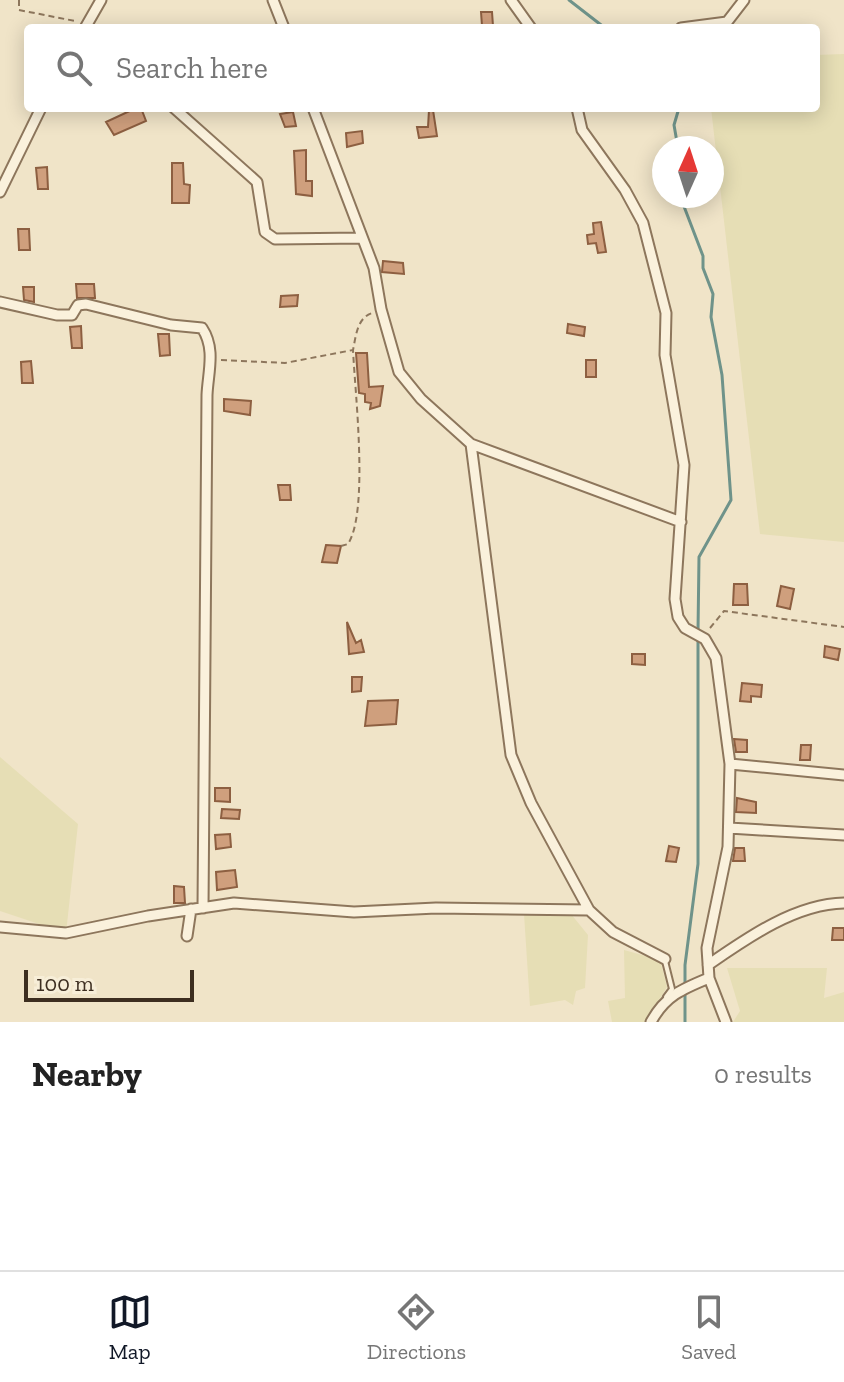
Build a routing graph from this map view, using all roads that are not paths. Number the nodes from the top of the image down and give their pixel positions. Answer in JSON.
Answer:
{"nodes":[{"id":1,"x":101,"y":0,"type":"edge"},
{"id":2,"x":273,"y":0,"type":"edge"},
{"id":3,"x":511,"y":0,"type":"edge"},
{"id":4,"x":744,"y":0,"type":"edge"},
{"id":5,"x":89,"y":24,"type":"edge"},
{"id":6,"x":282,"y":24,"type":"edge"},
{"id":7,"x":528,"y":24,"type":"edge"},
{"id":8,"x":712,"y":24,"type":"edge"},
{"id":9,"x":39,"y":112,"type":"edge"},
{"id":10,"x":178,"y":112,"type":"edge"},
{"id":11,"x":315,"y":112,"type":"edge"},
{"id":12,"x":578,"y":112,"type":"edge"},
{"id":13,"x":0,"y":192,"type":"edge"},
{"id":14,"x":362,"y":238,"type":"junction"},
{"id":15,"x":0,"y":302,"type":"edge"},
{"id":16,"x":471,"y":444,"type":"junction"},
{"id":17,"x":681,"y":522,"type":"junction"},
{"id":18,"x":730,"y":764,"type":"junction"},
{"id":19,"x":844,"y":775,"type":"edge"},
{"id":20,"x":729,"y":828,"type":"junction"},
{"id":21,"x":844,"y":835,"type":"edge"},
{"id":22,"x":844,"y":903,"type":"edge"},
{"id":23,"x":203,"y":908,"type":"junction"},
{"id":24,"x":191,"y":909,"type":"junction"},
{"id":25,"x":589,"y":910,"type":"junction"},
{"id":26,"x":0,"y":927,"type":"edge"},
{"id":27,"x":187,"y":936,"type":"dead end"},
{"id":28,"x":665,"y":959,"type":"joint"},
{"id":29,"x":708,"y":965,"type":"junction"},
{"id":30,"x":709,"y":978,"type":"junction"},
{"id":31,"x":661,"y":1003,"type":"junction"},
{"id":32,"x":651,"y":1022,"type":"edge"},
{"id":33,"x":726,"y":1022,"type":"edge"}],
"edges":[{"from":1,"to":5,"type":"street"},
{"from":2,"to":6,"type":"street"},
{"from":3,"to":7,"type":"street"},
{"from":4,"to":8,"type":"street"},
{"from":9,"to":13,"type":"street"},
{"from":10,"to":14,"type":"street"},
{"from":11,"to":14,"type":"street"},
{"from":12,"to":17,"type":"street"},
{"from":14,"to":16,"type":"street"},
{"from":15,"to":23,"type":"street"},
{"from":16,"to":17,"type":"street"},
{"from":16,"to":25,"type":"street"},
{"from":17,"to":18,"type":"street"},
{"from":18,"to":19,"type":"street"},
{"from":18,"to":20,"type":"street"},
{"from":20,"to":21,"type":"street"},
{"from":20,"to":29,"type":"street"},
{"from":22,"to":29,"type":"street"},
{"from":23,"to":24,"type":"street"},
{"from":23,"to":25,"type":"street"},
{"from":24,"to":26,"type":"street"},
{"from":24,"to":27,"type":"street"},
{"from":25,"to":28,"type":"street"},
{"from":28,"to":31,"type":"lane"},
{"from":29,"to":30,"type":"street"},
{"from":30,"to":31,"type":"street"},
{"from":30,"to":33,"type":"street"},
{"from":31,"to":32,"type":"street"}]}
